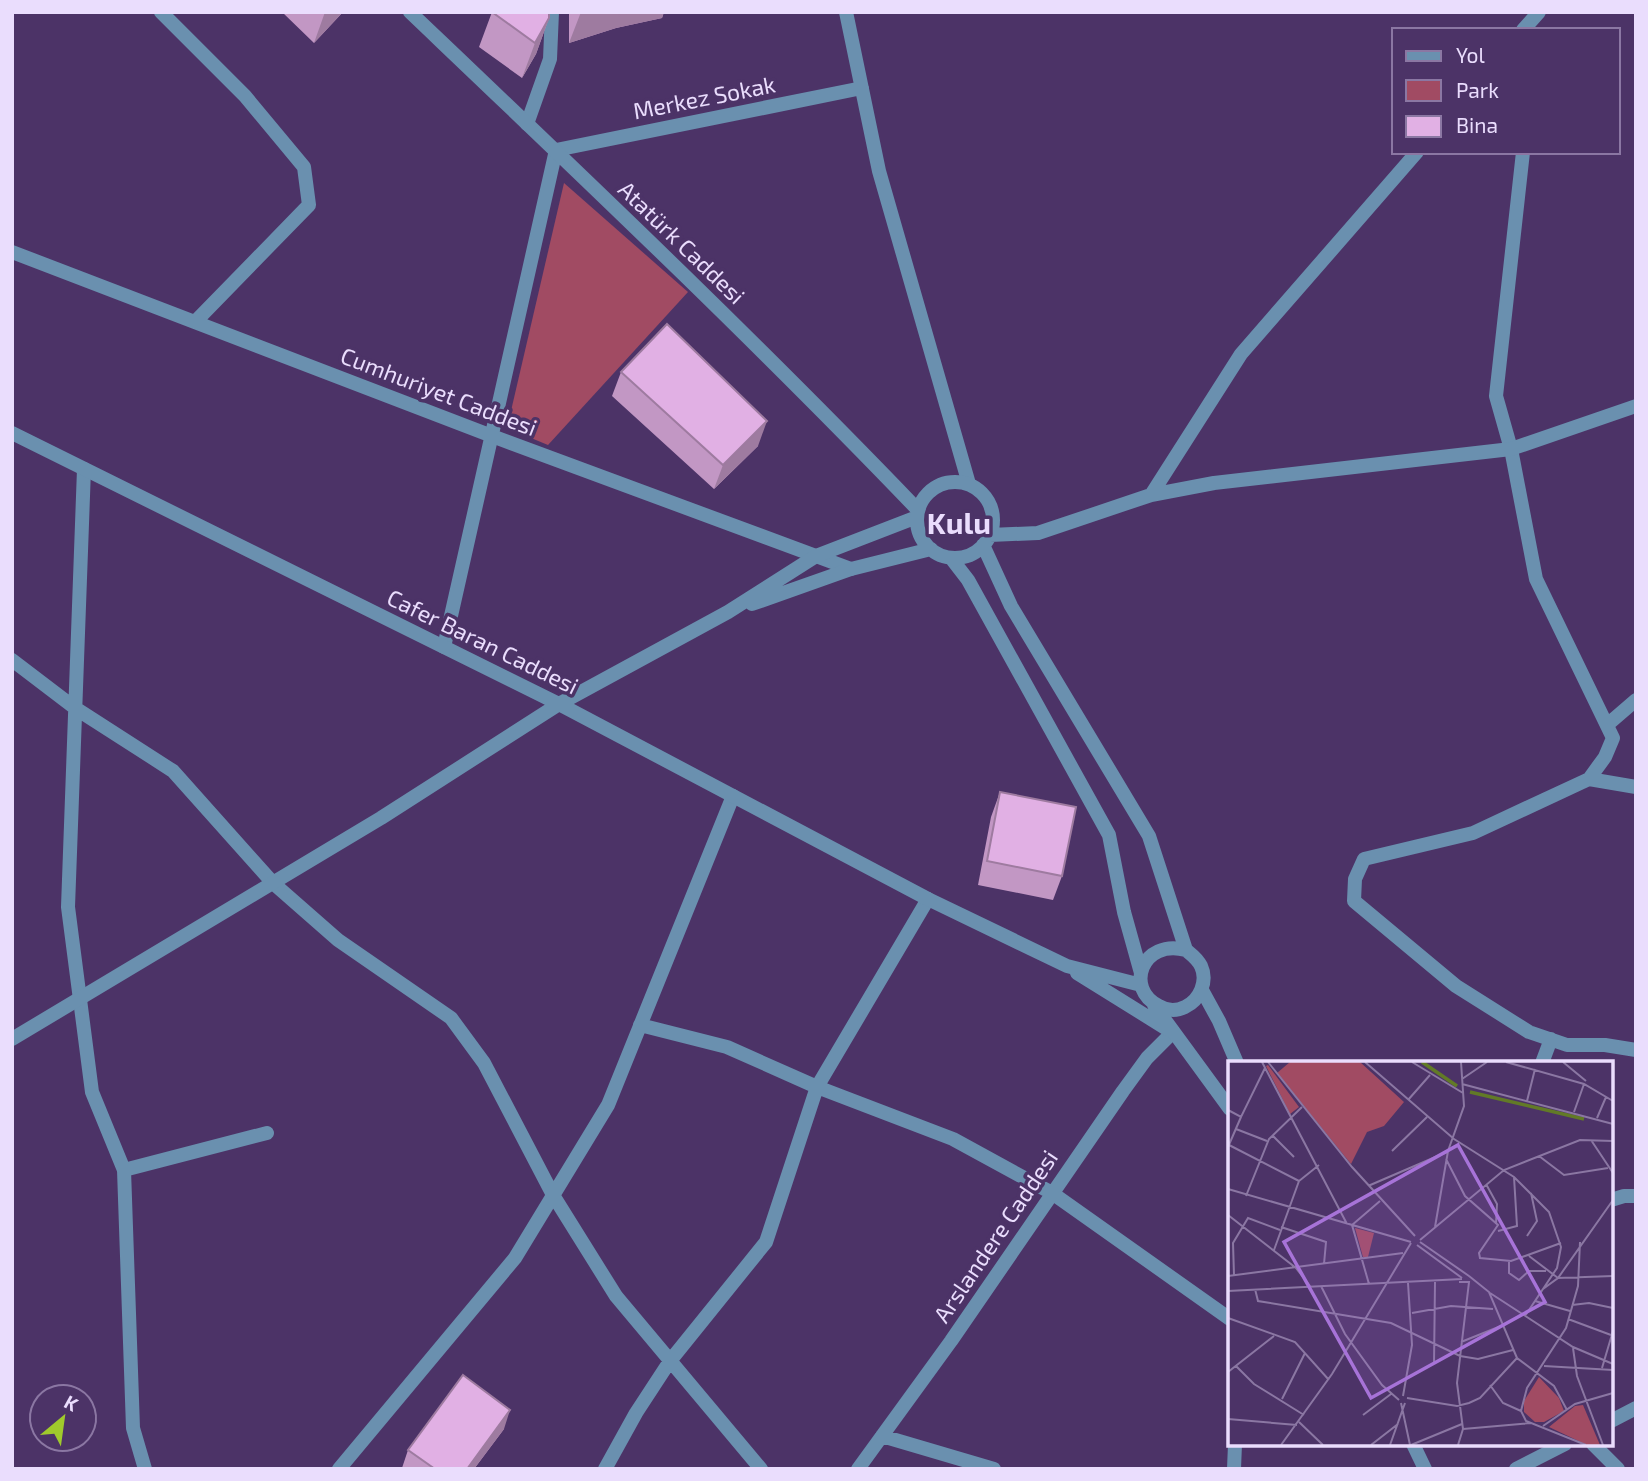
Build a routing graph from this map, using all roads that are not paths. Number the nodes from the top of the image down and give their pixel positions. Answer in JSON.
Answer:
{"nodes":[{"id":1,"x":161,"y":12,"type":"edge"},
{"id":2,"x":410,"y":12,"type":"edge"},
{"id":3,"x":552,"y":12,"type":"edge"},
{"id":4,"x":846,"y":12,"type":"edge"},
{"id":5,"x":1539,"y":12,"type":"edge"},
{"id":6,"x":1525,"y":28,"type":"edge"},
{"id":7,"x":862,"y":88,"type":"junction"},
{"id":8,"x":527,"y":124,"type":"junction"},
{"id":9,"x":556,"y":150,"type":"junction"},
{"id":10,"x":1415,"y":154,"type":"edge"},
{"id":11,"x":1523,"y":154,"type":"edge"},
{"id":12,"x":12,"y":252,"type":"edge"},
{"id":13,"x":195,"y":322,"type":"junction"},
{"id":14,"x":1636,"y":406,"type":"edge"},
{"id":15,"x":12,"y":433,"type":"edge"},
{"id":16,"x":492,"y":436,"type":"junction"},
{"id":17,"x":1511,"y":449,"type":"junction"},
{"id":18,"x":84,"y":469,"type":"junction"},
{"id":19,"x":969,"y":484,"type":"junction"},
{"id":20,"x":1152,"y":495,"type":"junction"},
{"id":21,"x":918,"y":514,"type":"junction"},
{"id":22,"x":987,"y":540,"type":"junction"},
{"id":23,"x":930,"y":549,"type":"junction"},
{"id":24,"x":816,"y":556,"type":"junction"},
{"id":25,"x":951,"y":558,"type":"junction"},
{"id":26,"x":851,"y":569,"type":"junction"},
{"id":27,"x":728,"y":612,"type":"junction"},
{"id":28,"x":444,"y":647,"type":"junction"},
{"id":29,"x":12,"y":660,"type":"edge"},
{"id":30,"x":1636,"y":700,"type":"edge"},
{"id":31,"x":559,"y":704,"type":"junction"},
{"id":32,"x":75,"y":708,"type":"junction"},
{"id":33,"x":1607,"y":725,"type":"junction"},
{"id":34,"x":1589,"y":779,"type":"junction"},
{"id":35,"x":1636,"y":787,"type":"edge"},
{"id":36,"x":733,"y":796,"type":"junction"},
{"id":37,"x":272,"y":883,"type":"junction"},
{"id":38,"x":928,"y":899,"type":"junction"},
{"id":39,"x":1186,"y":950,"type":"junction"},
{"id":40,"x":1068,"y":966,"type":"junction"},
{"id":41,"x":1141,"y":979,"type":"junction"},
{"id":42,"x":1202,"y":989,"type":"junction"},
{"id":43,"x":81,"y":999,"type":"junction"},
{"id":44,"x":1153,"y":1004,"type":"junction"},
{"id":45,"x":640,"y":1025,"type":"junction"},
{"id":46,"x":1173,"y":1032,"type":"junction"},
{"id":47,"x":12,"y":1039,"type":"edge"},
{"id":48,"x":1551,"y":1040,"type":"junction"},
{"id":49,"x":1636,"y":1050,"type":"edge"},
{"id":50,"x":1236,"y":1061,"type":"edge"},
{"id":51,"x":1543,"y":1061,"type":"edge"},
{"id":52,"x":817,"y":1087,"type":"junction"},
{"id":53,"x":1228,"y":1106,"type":"edge"},
{"id":54,"x":267,"y":1133,"type":"dead end"},
{"id":55,"x":124,"y":1170,"type":"junction"},
{"id":56,"x":1052,"y":1193,"type":"junction"},
{"id":57,"x":553,"y":1195,"type":"junction"},
{"id":58,"x":1636,"y":1196,"type":"edge"},
{"id":59,"x":1613,"y":1199,"type":"edge"},
{"id":60,"x":1228,"y":1318,"type":"edge"},
{"id":61,"x":670,"y":1361,"type":"junction"},
{"id":62,"x":1636,"y":1408,"type":"edge"},
{"id":63,"x":1613,"y":1420,"type":"edge"},
{"id":64,"x":882,"y":1436,"type":"junction"},
{"id":65,"x":1235,"y":1446,"type":"edge"},
{"id":66,"x":1414,"y":1446,"type":"edge"},
{"id":67,"x":1561,"y":1446,"type":"edge"},
{"id":68,"x":1595,"y":1446,"type":"edge"},
{"id":69,"x":145,"y":1469,"type":"edge"},
{"id":70,"x":339,"y":1469,"type":"edge"},
{"id":71,"x":605,"y":1469,"type":"edge"},
{"id":72,"x":761,"y":1469,"type":"edge"},
{"id":73,"x":858,"y":1469,"type":"edge"},
{"id":74,"x":994,"y":1469,"type":"edge"},
{"id":75,"x":1234,"y":1469,"type":"edge"},
{"id":76,"x":1425,"y":1469,"type":"edge"},
{"id":77,"x":1516,"y":1469,"type":"edge"},
{"id":78,"x":1618,"y":1469,"type":"edge"}],
"edges":[{"from":1,"to":13,"type":"street"},
{"from":2,"to":8,"type":"street","name":"Atatürk Caddesi"},
{"from":3,"to":8,"type":"street"},
{"from":4,"to":7,"type":"street"},
{"from":5,"to":6,"type":"street"},
{"from":7,"to":9,"type":"street","name":"Merkez Sokak"},
{"from":7,"to":19,"type":"street"},
{"from":8,"to":9,"type":"street","name":"Atatürk Caddesi"},
{"from":9,"to":16,"type":"street"},
{"from":9,"to":21,"type":"street","name":"Atatürk Caddesi"},
{"from":10,"to":20,"type":"street"},
{"from":11,"to":17,"type":"street"},
{"from":12,"to":13,"type":"street","name":"Cumhuriyet Caddesi"},
{"from":13,"to":16,"type":"street","name":"Cumhuriyet Caddesi"},
{"from":14,"to":17,"type":"street"},
{"from":15,"to":18,"type":"street","name":"Cafer Baran Caddesi"},
{"from":16,"to":24,"type":"street","name":"Cumhuriyet Caddesi"},
{"from":16,"to":28,"type":"street"},
{"from":17,"to":20,"type":"street"},
{"from":17,"to":33,"type":"street"},
{"from":18,"to":28,"type":"street","name":"Cafer Baran Caddesi"},
{"from":18,"to":32,"type":"street"},
{"from":19,"to":21,"type":"street"},
{"from":19,"to":22,"type":"street"},
{"from":20,"to":22,"type":"street"},
{"from":21,"to":23,"type":"street"},
{"from":21,"to":24,"type":"street"},
{"from":22,"to":25,"type":"street"},
{"from":22,"to":39,"type":"street"},
{"from":23,"to":25,"type":"street"},
{"from":23,"to":26,"type":"street"},
{"from":24,"to":26,"type":"street","name":"Cumhuriyet Caddesi"},
{"from":24,"to":27,"type":"street"},
{"from":25,"to":41,"type":"street"},
{"from":26,"to":27,"type":"street"},
{"from":27,"to":31,"type":"street"},
{"from":28,"to":31,"type":"street","name":"Cafer Baran Caddesi"},
{"from":29,"to":32,"type":"street"},
{"from":30,"to":33,"type":"street"},
{"from":31,"to":36,"type":"street","name":"Cafer Baran Caddesi"},
{"from":31,"to":37,"type":"street"},
{"from":32,"to":37,"type":"street"},
{"from":32,"to":43,"type":"street"},
{"from":33,"to":34,"type":"street"},
{"from":34,"to":35,"type":"street"},
{"from":34,"to":48,"type":"street"},
{"from":36,"to":38,"type":"street","name":"Cafer Baran Caddesi"},
{"from":36,"to":45,"type":"street"},
{"from":37,"to":43,"type":"street"},
{"from":37,"to":57,"type":"street"},
{"from":38,"to":40,"type":"street","name":"Cafer Baran Caddesi"},
{"from":38,"to":52,"type":"street"},
{"from":39,"to":41,"type":"street"},
{"from":39,"to":42,"type":"street"},
{"from":40,"to":41,"type":"street"},
{"from":40,"to":46,"type":"street"},
{"from":41,"to":44,"type":"street"},
{"from":42,"to":44,"type":"street"},
{"from":42,"to":50,"type":"street"},
{"from":43,"to":47,"type":"street"},
{"from":43,"to":55,"type":"street"},
{"from":44,"to":46,"type":"street"},
{"from":45,"to":52,"type":"street"},
{"from":45,"to":57,"type":"street"},
{"from":46,"to":53,"type":"street"},
{"from":46,"to":56,"type":"street","name":"Arslandere Caddesi"},
{"from":48,"to":49,"type":"street"},
{"from":48,"to":51,"type":"street"},
{"from":52,"to":56,"type":"street"},
{"from":52,"to":61,"type":"street"},
{"from":54,"to":55,"type":"street"},
{"from":55,"to":69,"type":"street"},
{"from":56,"to":60,"type":"street"},
{"from":56,"to":64,"type":"street","name":"Arslandere Caddesi"},
{"from":57,"to":61,"type":"street"},
{"from":57,"to":70,"type":"street"},
{"from":58,"to":59,"type":"street"},
{"from":61,"to":71,"type":"street"},
{"from":61,"to":72,"type":"street"},
{"from":62,"to":63,"type":"street"},
{"from":64,"to":73,"type":"street","name":"Arslandere Caddesi"},
{"from":64,"to":74,"type":"street"},
{"from":65,"to":75,"type":"street"},
{"from":66,"to":76,"type":"street"},
{"from":67,"to":77,"type":"street"},
{"from":68,"to":78,"type":"street"}]}
